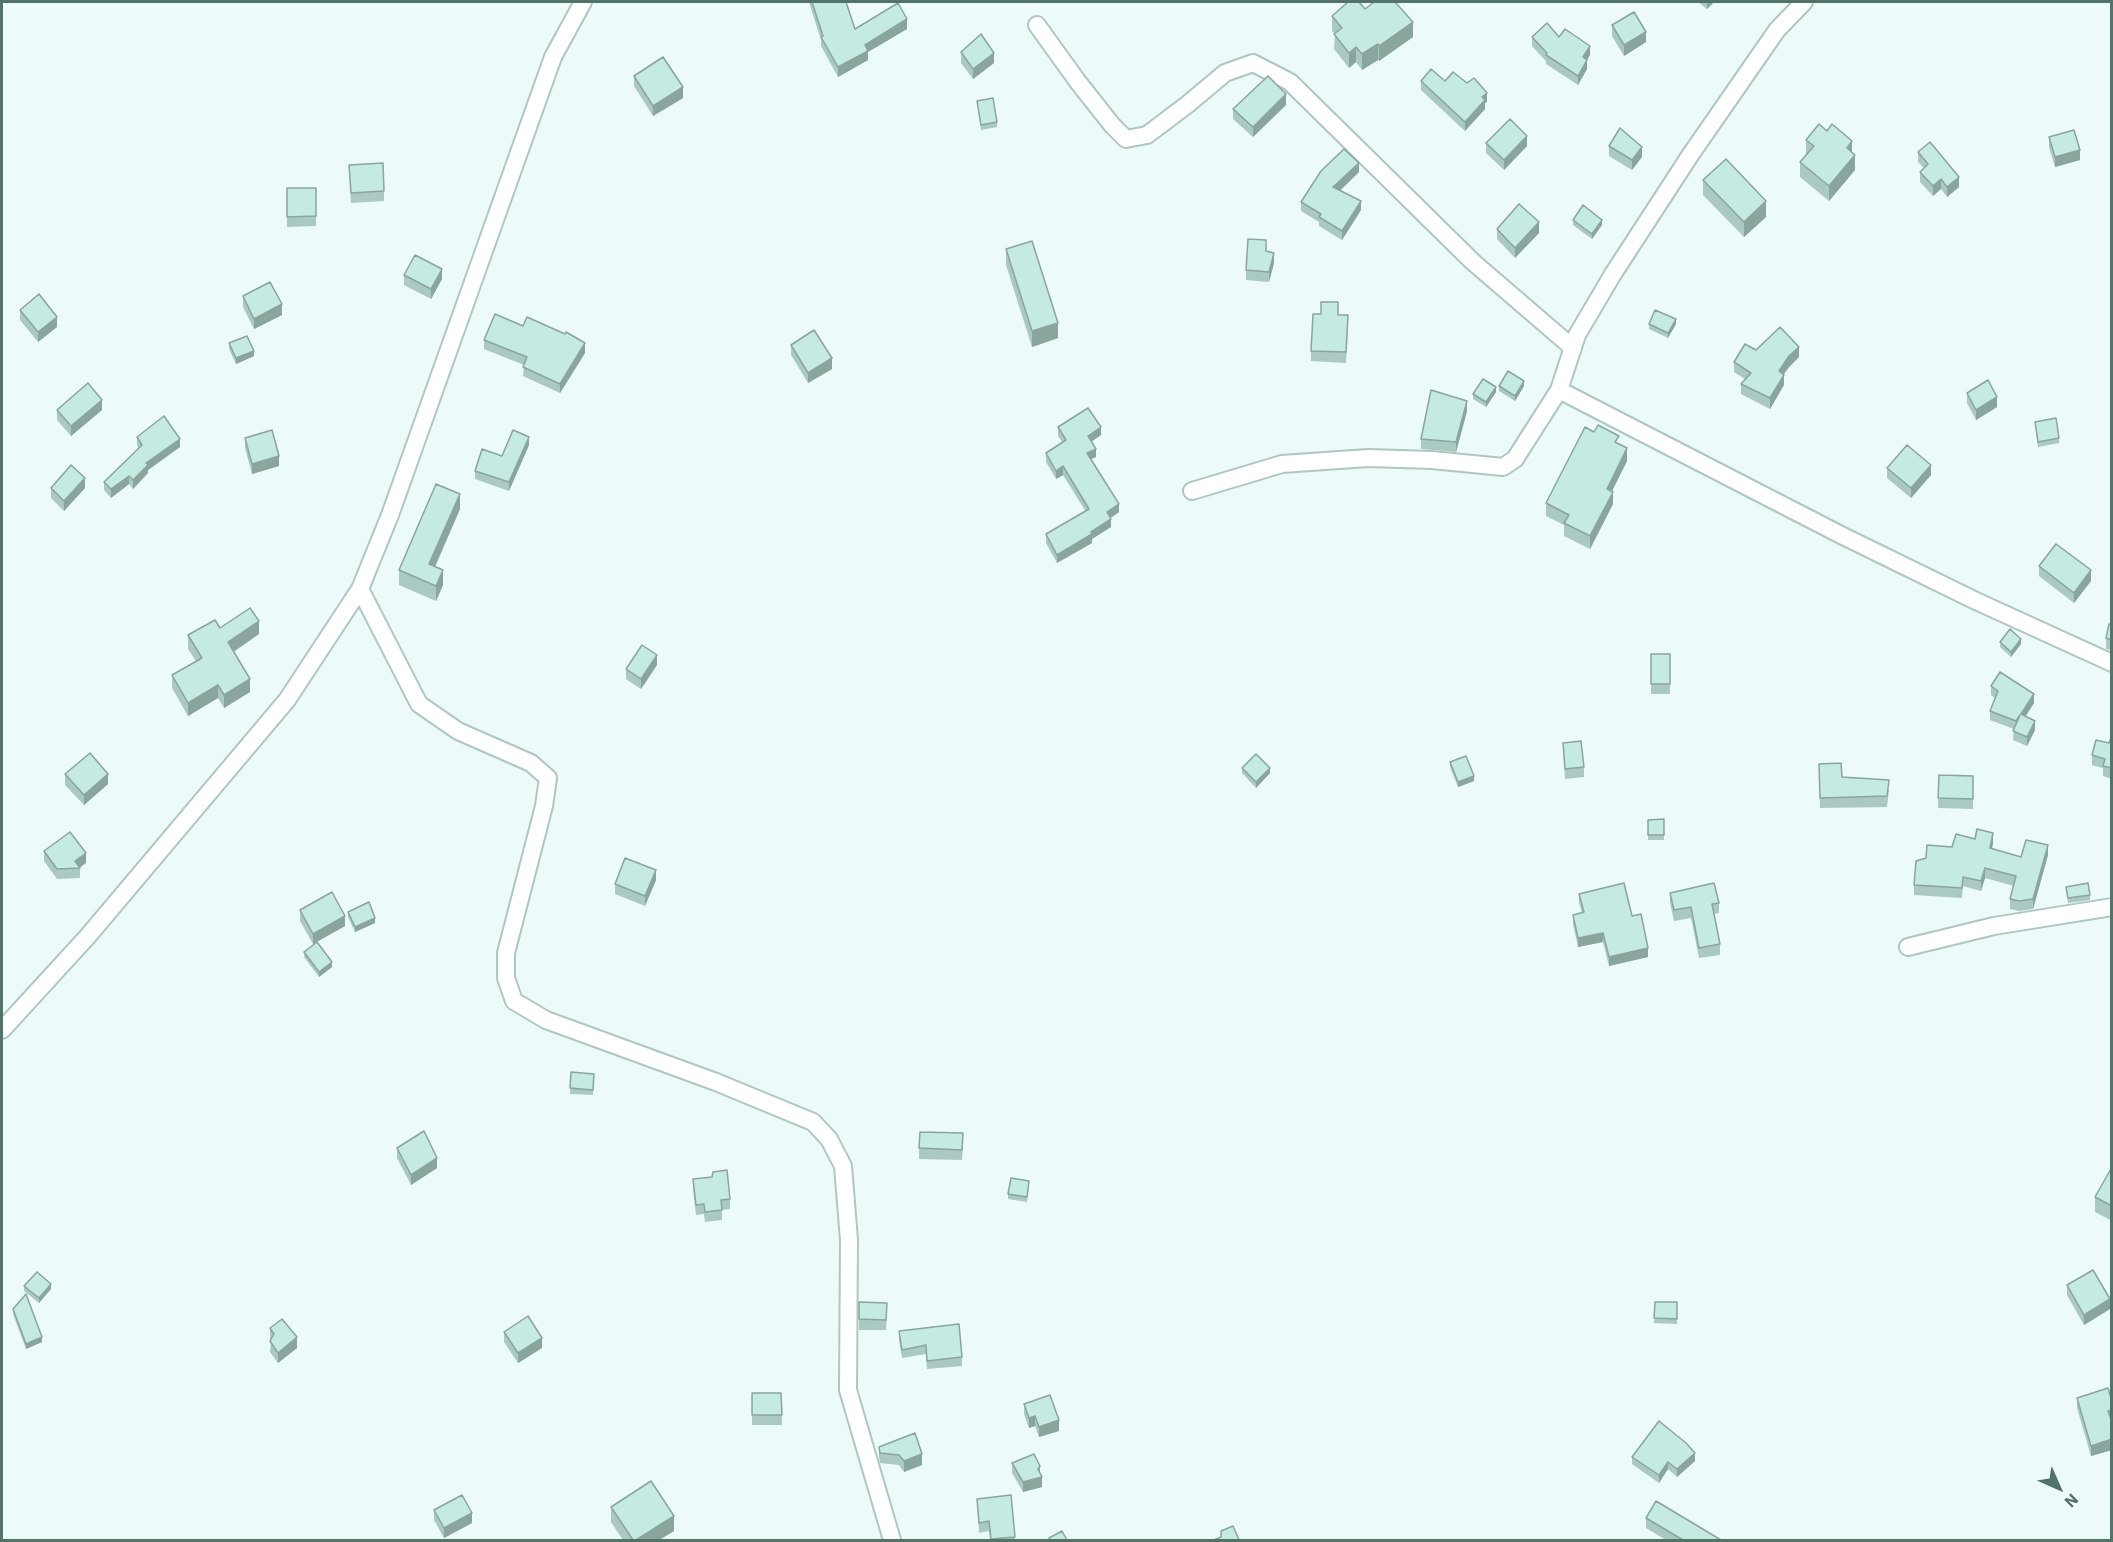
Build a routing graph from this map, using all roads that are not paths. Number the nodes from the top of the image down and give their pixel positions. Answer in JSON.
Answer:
{"nodes":[{"id":1,"x":584,"y":2,"type":"edge"},
{"id":2,"x":1804,"y":2,"type":"edge"},
{"id":3,"x":1037,"y":26,"type":"dead end"},
{"id":4,"x":1573,"y":348,"type":"junction"},
{"id":5,"x":1559,"y":390,"type":"junction"},
{"id":6,"x":1192,"y":491,"type":"dead end"},
{"id":7,"x":360,"y":589,"type":"junction"},
{"id":8,"x":2112,"y":663,"type":"edge"},
{"id":9,"x":2112,"y":907,"type":"edge"},
{"id":10,"x":1908,"y":947,"type":"dead end"},
{"id":11,"x":2,"y":1030,"type":"edge"},
{"id":12,"x":892,"y":1540,"type":"edge"}],
"edges":[{"from":1,"to":7,"type":"street"},
{"from":2,"to":4,"type":"street"},
{"from":3,"to":4,"type":"street"},
{"from":4,"to":5,"type":"street"},
{"from":5,"to":6,"type":"street"},
{"from":5,"to":8,"type":"street"},
{"from":7,"to":11,"type":"street"},
{"from":7,"to":12,"type":"street"},
{"from":9,"to":10,"type":"street"}]}
